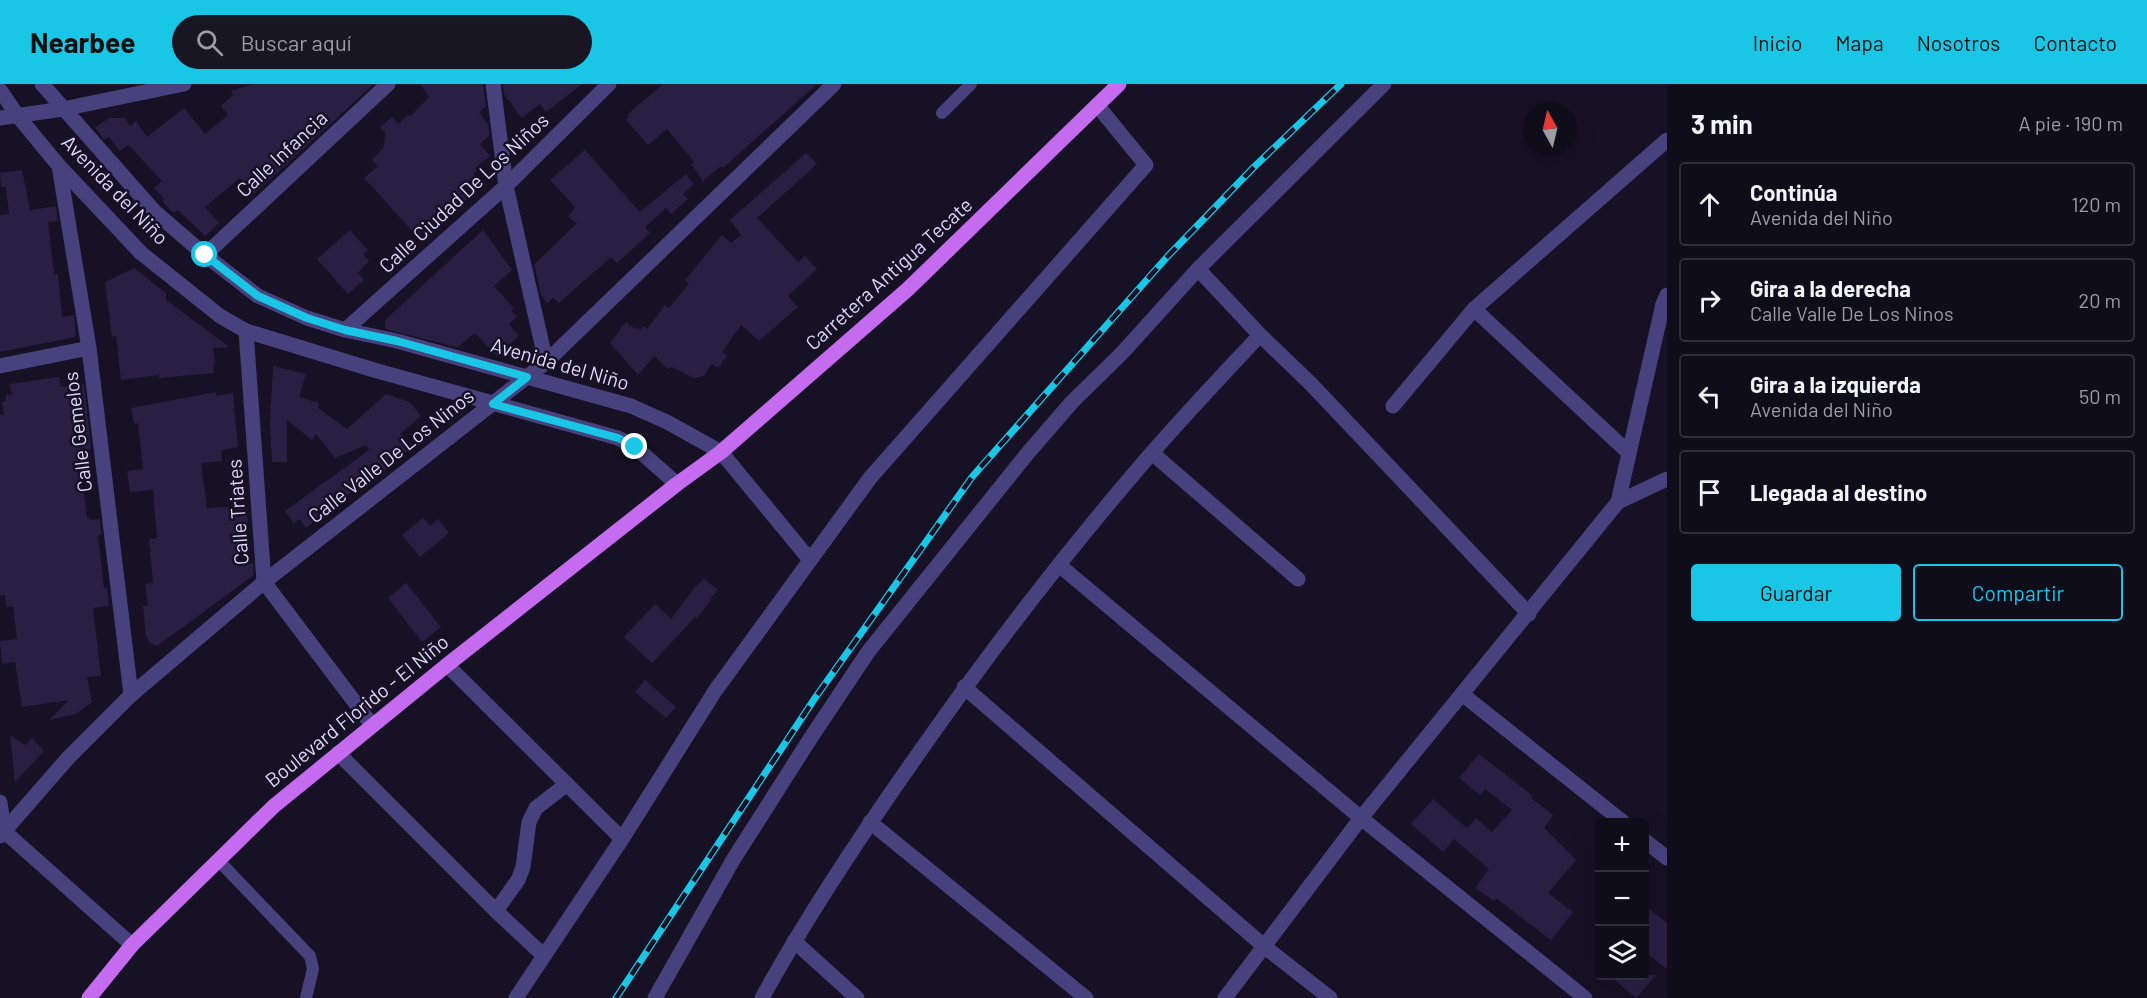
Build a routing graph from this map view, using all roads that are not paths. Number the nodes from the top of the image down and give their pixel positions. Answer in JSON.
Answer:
{"nodes":[{"id":1,"x":42,"y":84,"type":"edge"},
{"id":2,"x":184,"y":84,"type":"edge"},
{"id":3,"x":388,"y":84,"type":"edge"},
{"id":4,"x":493,"y":84,"type":"edge"},
{"id":5,"x":609,"y":84,"type":"edge"},
{"id":6,"x":834,"y":84,"type":"edge"},
{"id":7,"x":971,"y":84,"type":"edge"},
{"id":8,"x":1119,"y":84,"type":"edge"},
{"id":9,"x":1384,"y":84,"type":"edge"},
{"id":10,"x":0,"y":90,"type":"edge"},
{"id":11,"x":1097,"y":105,"type":"junction"},
{"id":12,"x":63,"y":109,"type":"junction"},
{"id":13,"x":942,"y":113,"type":"dead end"},
{"id":14,"x":17,"y":115,"type":"junction"},
{"id":15,"x":0,"y":118,"type":"edge"},
{"id":16,"x":1667,"y":140,"type":"edge"},
{"id":17,"x":59,"y":166,"type":"junction"},
{"id":18,"x":506,"y":186,"type":"junction"},
{"id":19,"x":205,"y":255,"type":"junction"},
{"id":20,"x":1198,"y":269,"type":"junction"},
{"id":21,"x":1667,"y":295,"type":"edge"},
{"id":22,"x":1474,"y":309,"type":"junction"},
{"id":23,"x":345,"y":330,"type":"junction"},
{"id":24,"x":246,"y":331,"type":"junction"},
{"id":25,"x":1260,"y":335,"type":"junction"},
{"id":26,"x":89,"y":348,"type":"junction"},
{"id":27,"x":546,"y":362,"type":"junction"},
{"id":28,"x":0,"y":366,"type":"edge"},
{"id":29,"x":527,"y":377,"type":"junction"},
{"id":30,"x":493,"y":404,"type":"junction"},
{"id":31,"x":1393,"y":406,"type":"dead end"},
{"id":32,"x":722,"y":452,"type":"junction"},
{"id":33,"x":1152,"y":453,"type":"junction"},
{"id":34,"x":1629,"y":453,"type":"junction"},
{"id":35,"x":1667,"y":479,"type":"edge"},
{"id":36,"x":677,"y":484,"type":"junction"},
{"id":37,"x":1618,"y":502,"type":"junction"},
{"id":38,"x":810,"y":560,"type":"junction"},
{"id":39,"x":1059,"y":565,"type":"junction"},
{"id":40,"x":1298,"y":579,"type":"dead end"},
{"id":41,"x":264,"y":582,"type":"junction"},
{"id":42,"x":1529,"y":614,"type":"junction"},
{"id":43,"x":447,"y":665,"type":"junction"},
{"id":44,"x":964,"y":687,"type":"junction"},
{"id":45,"x":131,"y":694,"type":"junction"},
{"id":46,"x":1462,"y":694,"type":"junction"},
{"id":47,"x":372,"y":725,"type":"junction"},
{"id":48,"x":338,"y":753,"type":"junction"},
{"id":49,"x":567,"y":784,"type":"junction"},
{"id":50,"x":0,"y":802,"type":"edge"},
{"id":51,"x":1361,"y":818,"type":"junction"},
{"id":52,"x":1618,"y":818,"type":"edge"},
{"id":53,"x":870,"y":822,"type":"junction"},
{"id":54,"x":2,"y":834,"type":"edge"},
{"id":55,"x":622,"y":839,"type":"junction"},
{"id":56,"x":1649,"y":844,"type":"edge"},
{"id":57,"x":1667,"y":858,"type":"edge"},
{"id":58,"x":218,"y":860,"type":"junction"},
{"id":59,"x":496,"y":911,"type":"junction"},
{"id":60,"x":794,"y":941,"type":"junction"},
{"id":61,"x":132,"y":945,"type":"junction"},
{"id":62,"x":1265,"y":947,"type":"junction"},
{"id":63,"x":543,"y":955,"type":"junction"},
{"id":64,"x":89,"y":998,"type":"edge"},
{"id":65,"x":306,"y":998,"type":"edge"},
{"id":66,"x":516,"y":998,"type":"edge"},
{"id":67,"x":655,"y":998,"type":"edge"},
{"id":68,"x":762,"y":998,"type":"edge"},
{"id":69,"x":857,"y":998,"type":"edge"},
{"id":70,"x":1086,"y":998,"type":"edge"},
{"id":71,"x":1225,"y":998,"type":"edge"},
{"id":72,"x":1330,"y":998,"type":"edge"},
{"id":73,"x":1586,"y":998,"type":"edge"}],
"edges":[{"from":1,"to":12,"type":"street","name":"Avenida del Niño"},
{"from":2,"to":12,"type":"street"},
{"from":3,"to":19,"type":"street","name":"Calle Infancia"},
{"from":4,"to":18,"type":"street"},
{"from":5,"to":18,"type":"street","name":"Calle Ciudad De Los Niños"},
{"from":6,"to":27,"type":"street","name":"Calle Valle De Los Ninos"},
{"from":7,"to":13,"type":"lane"},
{"from":8,"to":11,"type":"main road","name":"Carretera Antigua Tecate"},
{"from":9,"to":20,"type":"street"},
{"from":10,"to":14,"type":"street","name":"Avenida del Niño"},
{"from":11,"to":32,"type":"main road","name":"Carretera Antigua Tecate"},
{"from":11,"to":38,"type":"street"},
{"from":12,"to":14,"type":"street"},
{"from":12,"to":19,"type":"street","name":"Avenida del Niño"},
{"from":14,"to":15,"type":"street"},
{"from":14,"to":17,"type":"street","name":"Avenida del Niño"},
{"from":16,"to":22,"type":"street"},
{"from":17,"to":24,"type":"street","name":"Avenida del Niño"},
{"from":17,"to":26,"type":"street","name":"Calle Gemelos"},
{"from":18,"to":23,"type":"street","name":"Calle Ciudad De Los Niños"},
{"from":18,"to":27,"type":"street"},
{"from":19,"to":23,"type":"street","name":"Avenida del Niño"},
{"from":20,"to":25,"type":"street"},
{"from":20,"to":67,"type":"street"},
{"from":21,"to":34,"type":"street"},
{"from":22,"to":31,"type":"street"},
{"from":22,"to":34,"type":"street"},
{"from":23,"to":29,"type":"street","name":"Avenida del Niño"},
{"from":24,"to":30,"type":"street","name":"Avenida del Niño"},
{"from":24,"to":41,"type":"street","name":"Calle Triates"},
{"from":25,"to":33,"type":"street"},
{"from":25,"to":42,"type":"street"},
{"from":26,"to":28,"type":"street"},
{"from":26,"to":45,"type":"street","name":"Calle Gemelos"},
{"from":27,"to":29,"type":"street","name":"Calle Valle De Los Ninos"},
{"from":29,"to":30,"type":"street","name":"Calle Valle De Los Ninos"},
{"from":29,"to":32,"type":"street","name":"Avenida del Niño"},
{"from":30,"to":36,"type":"street","name":"Avenida del Niño"},
{"from":30,"to":41,"type":"street","name":"Calle Valle De Los Ninos"},
{"from":32,"to":36,"type":"main road","name":"Carretera Antigua Tecate"},
{"from":32,"to":38,"type":"street"},
{"from":33,"to":39,"type":"street"},
{"from":33,"to":40,"type":"street"},
{"from":34,"to":37,"type":"street"},
{"from":35,"to":37,"type":"street"},
{"from":36,"to":43,"type":"main road","name":"Boulevard Florido - El Niño"},
{"from":37,"to":42,"type":"street"},
{"from":38,"to":55,"type":"street"},
{"from":39,"to":44,"type":"street"},
{"from":39,"to":51,"type":"street"},
{"from":41,"to":45,"type":"street","name":"Calle Valle De Los Ninos"},
{"from":41,"to":47,"type":"street","name":"Calle Triates"},
{"from":42,"to":46,"type":"street"},
{"from":43,"to":47,"type":"main road","name":"Boulevard Florido - El Niño"},
{"from":43,"to":49,"type":"street"},
{"from":44,"to":53,"type":"street"},
{"from":44,"to":62,"type":"street"},
{"from":45,"to":54,"type":"street","name":"Calle Valle De Los Ninos"},
{"from":46,"to":51,"type":"street"},
{"from":46,"to":52,"type":"street"},
{"from":47,"to":48,"type":"main road","name":"Boulevard Florido - El Niño"},
{"from":48,"to":58,"type":"main road","name":"Boulevard Florido - El Niño"},
{"from":48,"to":59,"type":"street"},
{"from":49,"to":55,"type":"street"},
{"from":49,"to":59,"type":"street"},
{"from":50,"to":54,"type":"street"},
{"from":51,"to":62,"type":"street"},
{"from":51,"to":73,"type":"street"},
{"from":53,"to":60,"type":"street"},
{"from":53,"to":70,"type":"street"},
{"from":54,"to":61,"type":"street"},
{"from":55,"to":63,"type":"street"},
{"from":56,"to":57,"type":"street"},
{"from":58,"to":61,"type":"main road","name":"Boulevard Florido - El Niño"},
{"from":58,"to":65,"type":"lane"},
{"from":59,"to":63,"type":"street"},
{"from":60,"to":68,"type":"street"},
{"from":60,"to":69,"type":"street"},
{"from":61,"to":64,"type":"main road","name":"Boulevard Florido - El Niño"},
{"from":62,"to":71,"type":"street"},
{"from":62,"to":72,"type":"street"},
{"from":63,"to":66,"type":"street"}]}
